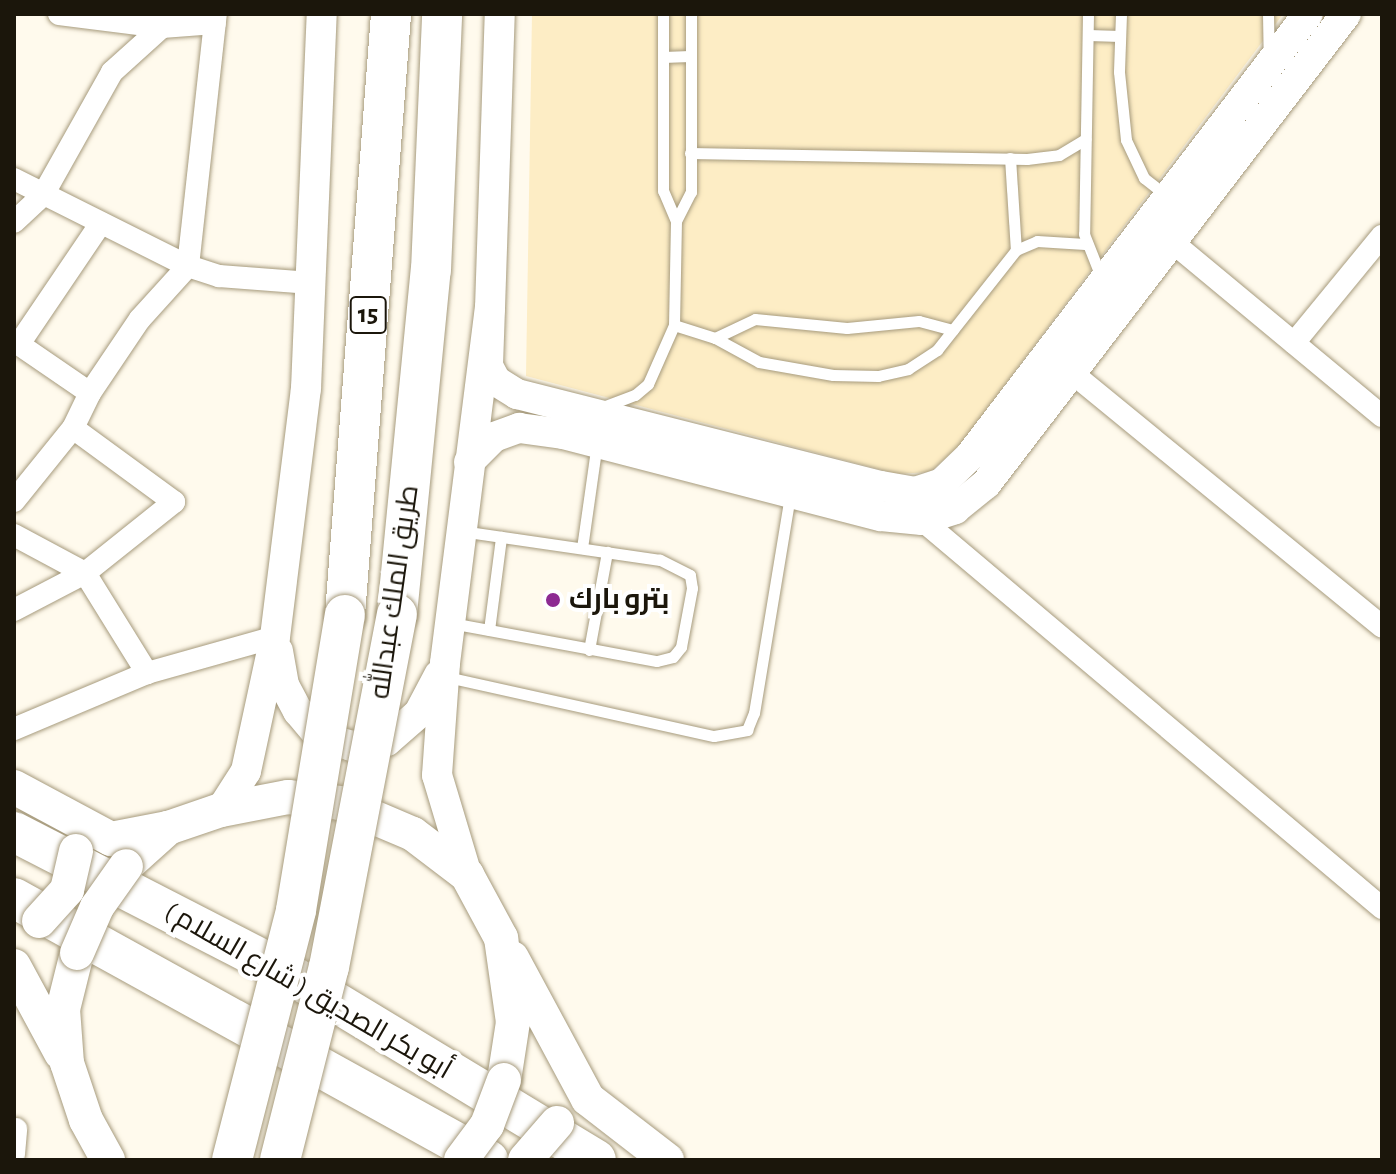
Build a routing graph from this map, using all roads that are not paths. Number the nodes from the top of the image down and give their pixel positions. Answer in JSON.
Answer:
{"nodes":[{"id":1,"x":59,"y":14,"type":"edge"},
{"id":2,"x":322,"y":14,"type":"edge"},
{"id":3,"x":391,"y":14,"type":"edge"},
{"id":4,"x":442,"y":14,"type":"edge"},
{"id":5,"x":500,"y":14,"type":"edge"},
{"id":6,"x":663,"y":14,"type":"edge"},
{"id":7,"x":691,"y":14,"type":"edge"},
{"id":8,"x":1088,"y":14,"type":"edge"},
{"id":9,"x":1121,"y":14,"type":"edge"},
{"id":10,"x":1268,"y":14,"type":"edge"},
{"id":11,"x":1308,"y":14,"type":"edge"},
{"id":12,"x":1346,"y":14,"type":"edge"},
{"id":13,"x":215,"y":18,"type":"edge"},
{"id":14,"x":162,"y":27,"type":"junction"},
{"id":15,"x":1088,"y":35,"type":"junction"},
{"id":16,"x":1120,"y":36,"type":"junction"},
{"id":17,"x":690,"y":56,"type":"junction"},
{"id":18,"x":663,"y":57,"type":"junction"},
{"id":19,"x":1270,"y":64,"type":"junction"},
{"id":20,"x":1086,"y":139,"type":"junction"},
{"id":21,"x":690,"y":153,"type":"junction"},
{"id":22,"x":1010,"y":158,"type":"junction"},
{"id":23,"x":14,"y":179,"type":"edge"},
{"id":24,"x":43,"y":195,"type":"junction"},
{"id":25,"x":1168,"y":197,"type":"junction"},
{"id":26,"x":676,"y":221,"type":"junction"},
{"id":27,"x":14,"y":222,"type":"edge"},
{"id":28,"x":101,"y":223,"type":"junction"},
{"id":29,"x":1382,"y":236,"type":"edge"},
{"id":30,"x":1171,"y":241,"type":"junction"},
{"id":31,"x":1085,"y":244,"type":"junction"},
{"id":32,"x":1016,"y":250,"type":"junction"},
{"id":33,"x":188,"y":266,"type":"junction"},
{"id":34,"x":1103,"y":281,"type":"junction"},
{"id":35,"x":311,"y":283,"type":"junction"},
{"id":36,"x":490,"y":308,"type":"junction"},
{"id":37,"x":674,"y":325,"type":"junction"},
{"id":38,"x":953,"y":330,"type":"junction"},
{"id":39,"x":715,"y":338,"type":"junction"},
{"id":40,"x":16,"y":343,"type":"edge"},
{"id":41,"x":1294,"y":343,"type":"junction"},
{"id":42,"x":1071,"y":372,"type":"junction"},
{"id":43,"x":90,"y":393,"type":"junction"},
{"id":44,"x":587,"y":411,"type":"junction"},
{"id":45,"x":1382,"y":416,"type":"edge"},
{"id":46,"x":73,"y":428,"type":"junction"},
{"id":47,"x":597,"y":443,"type":"junction"},
{"id":48,"x":469,"y":462,"type":"junction"},
{"id":49,"x":790,"y":493,"type":"junction"},
{"id":50,"x":14,"y":501,"type":"edge"},
{"id":51,"x":922,"y":520,"type":"junction"},
{"id":52,"x":461,"y":531,"type":"junction"},
{"id":53,"x":14,"y":535,"type":"edge"},
{"id":54,"x":501,"y":537,"type":"junction"},
{"id":55,"x":582,"y":548,"type":"junction"},
{"id":56,"x":607,"y":552,"type":"junction"},
{"id":57,"x":85,"y":573,"type":"junction"},
{"id":58,"x":14,"y":610,"type":"edge"},
{"id":59,"x":450,"y":623,"type":"junction"},
{"id":60,"x":1382,"y":627,"type":"edge"},
{"id":61,"x":489,"y":630,"type":"junction"},
{"id":62,"x":275,"y":637,"type":"junction"},
{"id":63,"x":589,"y":650,"type":"junction"},
{"id":64,"x":443,"y":671,"type":"junction"},
{"id":65,"x":147,"y":673,"type":"junction"},
{"id":66,"x":14,"y":729,"type":"edge"},
{"id":67,"x":14,"y":787,"type":"edge"},
{"id":68,"x":53,"y":808,"type":"junction"},
{"id":69,"x":221,"y":810,"type":"junction"},
{"id":70,"x":168,"y":828,"type":"junction"},
{"id":71,"x":14,"y":832,"type":"edge"},
{"id":72,"x":467,"y":875,"type":"junction"},
{"id":73,"x":1382,"y":908,"type":"edge"},
{"id":74,"x":22,"y":913,"type":"edge"},
{"id":75,"x":501,"y":938,"type":"junction"},
{"id":76,"x":14,"y":966,"type":"edge"},
{"id":77,"x":67,"y":1063,"type":"junction"},
{"id":78,"x":16,"y":1129,"type":"dead end"},
{"id":79,"x":14,"y":1154,"type":"edge"},
{"id":80,"x":657,"y":1154,"type":"edge"},
{"id":81,"x":108,"y":1160,"type":"edge"},
{"id":82,"x":232,"y":1160,"type":"edge"},
{"id":83,"x":280,"y":1160,"type":"edge"},
{"id":84,"x":461,"y":1160,"type":"edge"},
{"id":85,"x":488,"y":1160,"type":"edge"},
{"id":86,"x":525,"y":1160,"type":"edge"},
{"id":87,"x":596,"y":1160,"type":"edge"}],
"edges":[{"from":1,"to":14,"type":"street"},
{"from":2,"to":35,"type":"main road"},
{"from":3,"to":82,"type":"highway","name":"طريق الملك عبدالله","number":"15","bridge":true},
{"from":4,"to":83,"type":"highway","name":"طريق الملك عبدالله","number":"15","bridge":true},
{"from":5,"to":36,"type":"main road"},
{"from":6,"to":18,"type":"lane"},
{"from":7,"to":17,"type":"lane"},
{"from":8,"to":15,"type":"lane"},
{"from":9,"to":16,"type":"lane"},
{"from":10,"to":19,"type":"lane"},
{"from":11,"to":19,"type":"main road"},
{"from":12,"to":30,"type":"main road"},
{"from":13,"to":14,"type":"street"},
{"from":13,"to":33,"type":"street"},
{"from":14,"to":24,"type":"street"},
{"from":15,"to":16,"type":"lane"},
{"from":15,"to":20,"type":"lane"},
{"from":16,"to":25,"type":"lane"},
{"from":17,"to":18,"type":"lane"},
{"from":17,"to":21,"type":"lane"},
{"from":18,"to":26,"type":"lane"},
{"from":19,"to":25,"type":"main road"},
{"from":20,"to":22,"type":"lane"},
{"from":20,"to":31,"type":"lane"},
{"from":21,"to":22,"type":"lane"},
{"from":21,"to":26,"type":"lane"},
{"from":22,"to":32,"type":"lane"},
{"from":23,"to":24,"type":"street"},
{"from":24,"to":27,"type":"street"},
{"from":24,"to":28,"type":"street"},
{"from":25,"to":34,"type":"main road"},
{"from":26,"to":37,"type":"lane"},
{"from":28,"to":33,"type":"street"},
{"from":28,"to":40,"type":"street"},
{"from":29,"to":41,"type":"street"},
{"from":30,"to":41,"type":"street"},
{"from":30,"to":42,"type":"main road"},
{"from":31,"to":32,"type":"lane"},
{"from":31,"to":34,"type":"lane"},
{"from":32,"to":38,"type":"lane"},
{"from":33,"to":35,"type":"street"},
{"from":33,"to":43,"type":"street"},
{"from":34,"to":44,"type":"main road"},
{"from":35,"to":62,"type":"main road"},
{"from":36,"to":44,"type":"main road"},
{"from":36,"to":48,"type":"main road"},
{"from":37,"to":39,"type":"lane"},
{"from":37,"to":44,"type":"lane"},
{"from":38,"to":39,"type":"lane"},
{"from":38,"to":39,"type":"lane"},
{"from":40,"to":43,"type":"street"},
{"from":41,"to":45,"type":"street"},
{"from":42,"to":51,"type":"main road"},
{"from":42,"to":60,"type":"street"},
{"from":43,"to":46,"type":"street"},
{"from":46,"to":50,"type":"street"},
{"from":46,"to":57,"type":"street"},
{"from":47,"to":48,"type":"main road"},
{"from":47,"to":49,"type":"main road"},
{"from":47,"to":55,"type":"lane"},
{"from":48,"to":52,"type":"main road"},
{"from":49,"to":51,"type":"main road"},
{"from":49,"to":64,"type":"lane"},
{"from":51,"to":73,"type":"street"},
{"from":52,"to":54,"type":"lane"},
{"from":52,"to":59,"type":"main road"},
{"from":53,"to":57,"type":"street"},
{"from":54,"to":55,"type":"lane"},
{"from":54,"to":61,"type":"lane"},
{"from":55,"to":56,"type":"lane"},
{"from":56,"to":63,"type":"lane"},
{"from":56,"to":63,"type":"lane"},
{"from":57,"to":58,"type":"street"},
{"from":57,"to":65,"type":"street"},
{"from":59,"to":61,"type":"lane"},
{"from":59,"to":64,"type":"main road"},
{"from":61,"to":63,"type":"lane"},
{"from":62,"to":64,"type":"main road"},
{"from":62,"to":65,"type":"street"},
{"from":62,"to":69,"type":"main road"},
{"from":64,"to":72,"type":"main road"},
{"from":65,"to":66,"type":"street"},
{"from":67,"to":68,"type":"main road"},
{"from":68,"to":70,"type":"main road"},
{"from":68,"to":74,"type":"main road","bridge":true},
{"from":69,"to":70,"type":"main road"},
{"from":69,"to":72,"type":"main road"},
{"from":70,"to":77,"type":"main road","bridge":true},
{"from":71,"to":87,"type":"highway","name":"( شارع السلام ) أبو بكر الصديق"},
{"from":72,"to":75,"type":"main road"},
{"from":74,"to":85,"type":"highway","name":"( شارع السلام ) أبو بكر الصديق"},
{"from":75,"to":80,"type":"main road"},
{"from":75,"to":84,"type":"main road","bridge":true},
{"from":76,"to":77,"type":"main road"},
{"from":77,"to":81,"type":"main road"},
{"from":78,"to":79,"type":"street"},
{"from":80,"to":86,"type":"main road","bridge":true}]}
